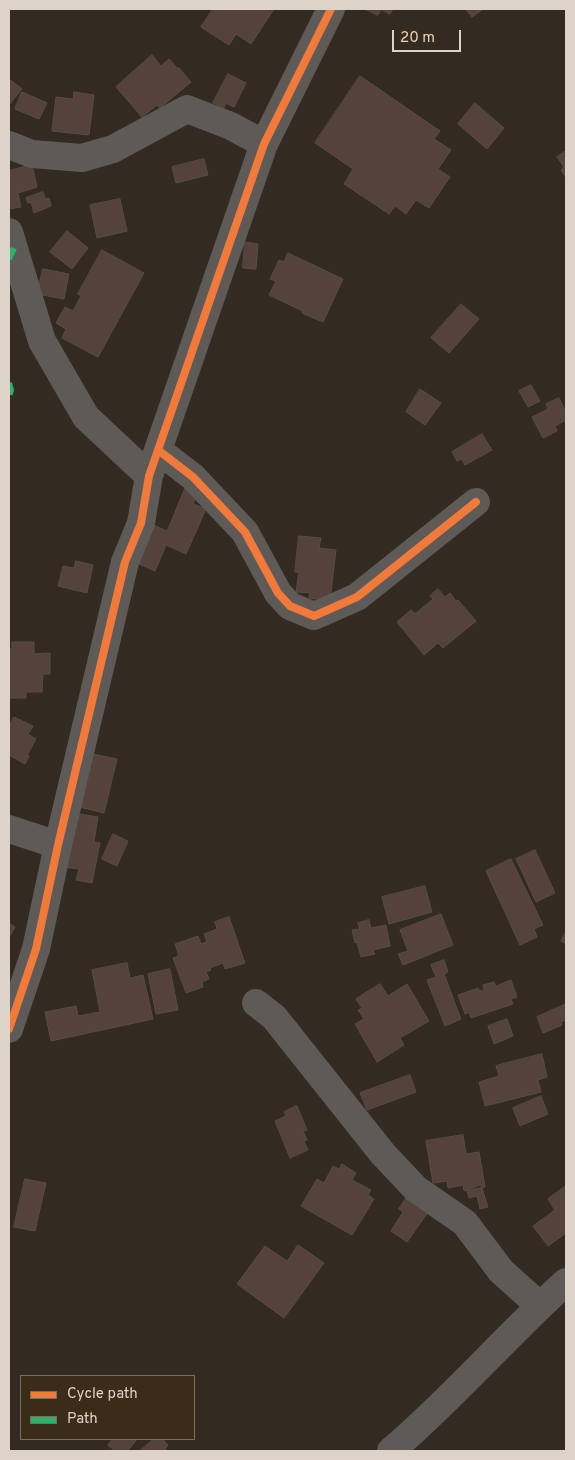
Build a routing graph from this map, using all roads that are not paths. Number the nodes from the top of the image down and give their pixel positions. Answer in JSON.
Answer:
{"nodes":[{"id":1,"x":331,"y":9,"type":"edge"},
{"id":2,"x":264,"y":144,"type":"junction"},
{"id":3,"x":9,"y":145,"type":"edge"},
{"id":4,"x":9,"y":232,"type":"edge"},
{"id":5,"x":158,"y":450,"type":"junction"},
{"id":6,"x":149,"y":476,"type":"junction"},
{"id":7,"x":476,"y":502,"type":"dead end"},
{"id":8,"x":9,"y":829,"type":"edge"},
{"id":9,"x":58,"y":845,"type":"junction"},
{"id":10,"x":256,"y":1003,"type":"dead end"},
{"id":11,"x":9,"y":1029,"type":"edge"},
{"id":12,"x":566,"y":1282,"type":"edge"},
{"id":13,"x":540,"y":1306,"type":"junction"},
{"id":14,"x":392,"y":1451,"type":"edge"}],
"edges":[{"from":1,"to":2,"type":"street"},
{"from":2,"to":3,"type":"street"},
{"from":2,"to":5,"type":"street"},
{"from":4,"to":6,"type":"street"},
{"from":5,"to":6,"type":"street"},
{"from":5,"to":7,"type":"street"},
{"from":6,"to":9,"type":"street"},
{"from":8,"to":9,"type":"street"},
{"from":9,"to":11,"type":"street"},
{"from":10,"to":13,"type":"street"},
{"from":12,"to":13,"type":"street"},
{"from":13,"to":14,"type":"street"}]}
